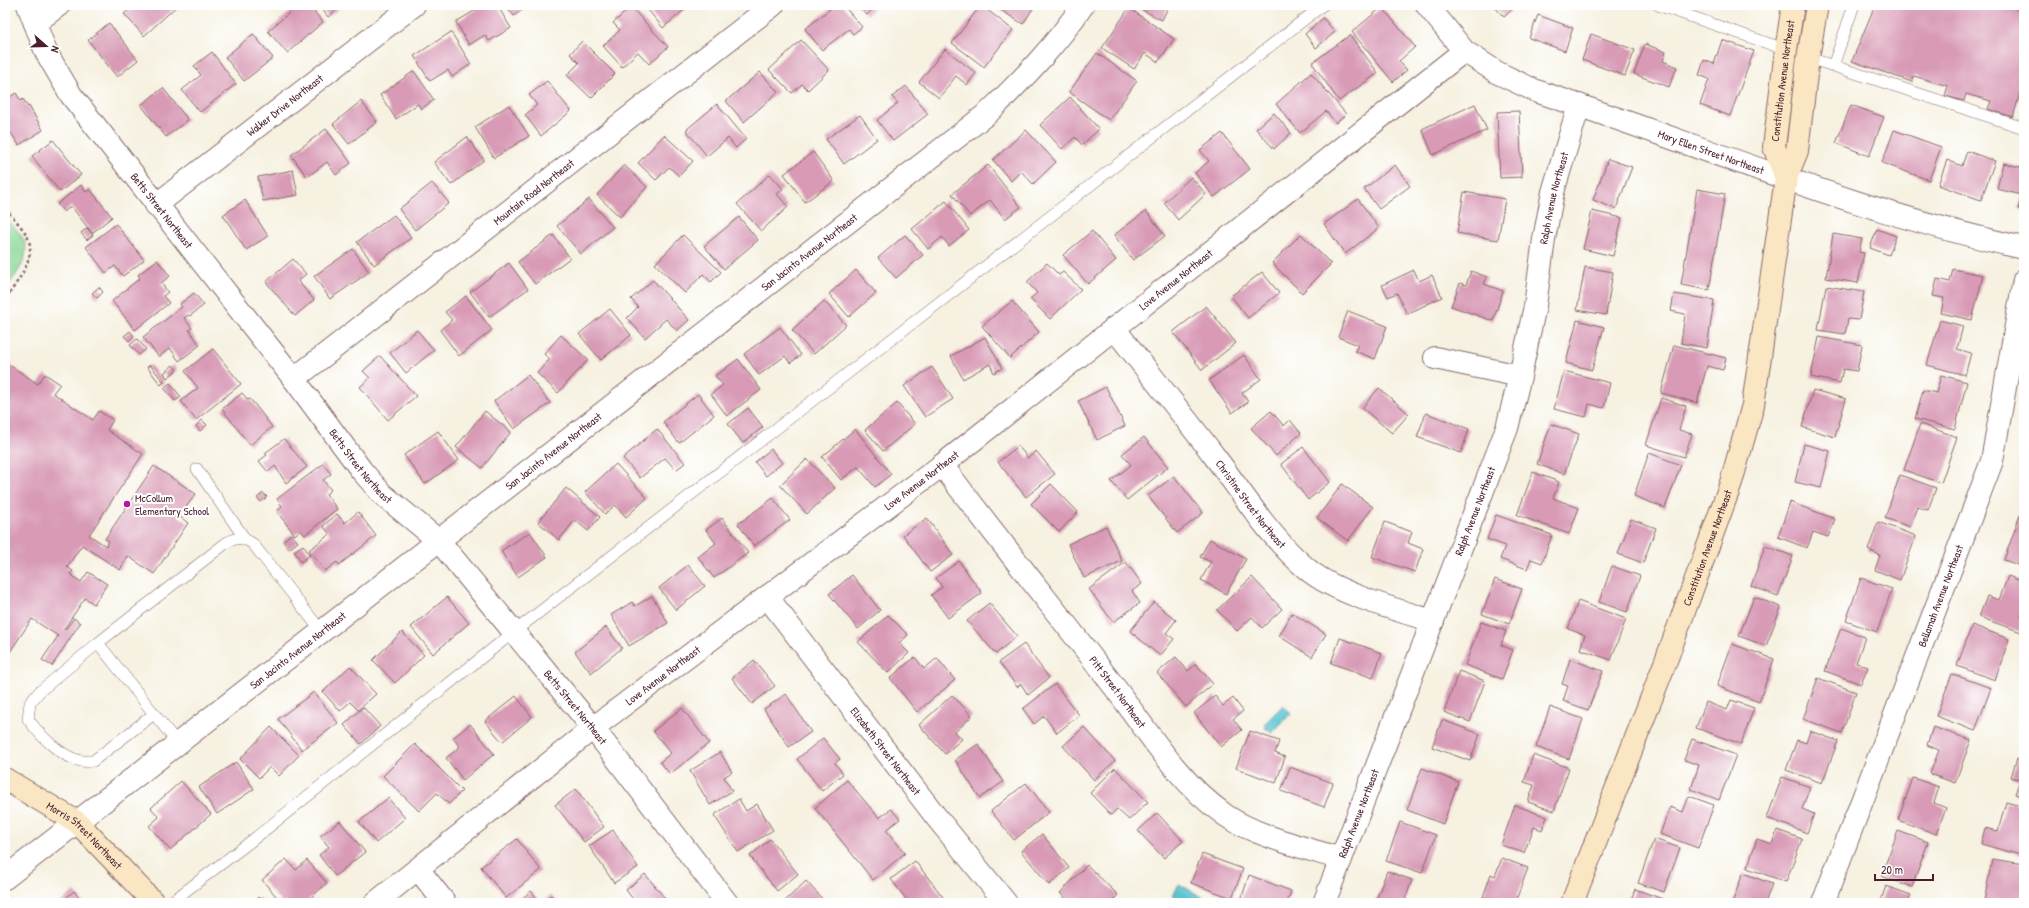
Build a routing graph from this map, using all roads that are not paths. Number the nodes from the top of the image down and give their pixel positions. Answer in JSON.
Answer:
{"nodes":[{"id":1,"x":59,"y":5,"type":"edge"},
{"id":2,"x":414,"y":5,"type":"edge"},
{"id":3,"x":774,"y":5,"type":"edge"},
{"id":4,"x":1083,"y":5,"type":"edge"},
{"id":5,"x":1323,"y":5,"type":"edge"},
{"id":6,"x":1427,"y":5,"type":"edge"},
{"id":7,"x":1658,"y":5,"type":"edge"},
{"id":8,"x":1793,"y":5,"type":"edge"},
{"id":9,"x":1817,"y":5,"type":"edge"},
{"id":10,"x":1854,"y":5,"type":"edge"},
{"id":11,"x":31,"y":14,"type":"edge"},
{"id":12,"x":1786,"y":50,"type":"junction"},
{"id":13,"x":1464,"y":51,"type":"junction"},
{"id":14,"x":1808,"y":58,"type":"junction"},
{"id":15,"x":1833,"y":66,"type":"junction"},
{"id":16,"x":1579,"y":105,"type":"junction"},
{"id":17,"x":2024,"y":128,"type":"edge"},
{"id":18,"x":1786,"y":178,"type":"junction"},
{"id":19,"x":156,"y":205,"type":"junction"},
{"id":20,"x":2024,"y":248,"type":"edge"},
{"id":21,"x":2024,"y":280,"type":"edge"},
{"id":22,"x":1114,"y":328,"type":"junction"},
{"id":23,"x":1435,"y":358,"type":"dead end"},
{"id":24,"x":1520,"y":376,"type":"junction"},
{"id":25,"x":294,"y":379,"type":"junction"},
{"id":26,"x":942,"y":465,"type":"junction"},
{"id":27,"x":197,"y":469,"type":"dead end"},
{"id":28,"x":245,"y":539,"type":"junction"},
{"id":29,"x":439,"y":541,"type":"junction"},
{"id":30,"x":768,"y":598,"type":"junction"},
{"id":31,"x":1432,"y":621,"type":"junction"},
{"id":32,"x":515,"y":630,"type":"junction"},
{"id":33,"x":322,"y":632,"type":"junction"},
{"id":34,"x":98,"y":643,"type":"junction"},
{"id":35,"x":154,"y":714,"type":"junction"},
{"id":36,"x":593,"y":728,"type":"junction"},
{"id":37,"x":178,"y":744,"type":"junction"},
{"id":38,"x":5,"y":779,"type":"edge"},
{"id":39,"x":77,"y":822,"type":"junction"},
{"id":40,"x":1341,"y":859,"type":"junction"},
{"id":41,"x":418,"y":869,"type":"junction"},
{"id":42,"x":5,"y":878,"type":"edge"},
{"id":43,"x":154,"y":903,"type":"edge"},
{"id":44,"x":170,"y":903,"type":"edge"},
{"id":45,"x":375,"y":903,"type":"edge"},
{"id":46,"x":445,"y":903,"type":"edge"},
{"id":47,"x":727,"y":903,"type":"edge"},
{"id":48,"x":1006,"y":903,"type":"edge"},
{"id":49,"x":1324,"y":903,"type":"edge"},
{"id":50,"x":1572,"y":903,"type":"edge"},
{"id":51,"x":1823,"y":903,"type":"edge"}],
"edges":[{"from":1,"to":11,"type":"street"},
{"from":2,"to":19,"type":"street","name":"Walker Drive Northeast"},
{"from":3,"to":25,"type":"street","name":"Mountain Road Northeast"},
{"from":4,"to":29,"type":"street","name":"San Jacinto Avenue Northeast"},
{"from":5,"to":32,"type":"lane"},
{"from":6,"to":13,"type":"street","name":"Mary Ellen Street Northeast"},
{"from":7,"to":12,"type":"lane"},
{"from":8,"to":12,"type":"street","name":"Constitution Avenue Northeast"},
{"from":9,"to":14,"type":"street","name":"Constitution Avenue Northeast"},
{"from":10,"to":15,"type":"lane"},
{"from":11,"to":19,"type":"street","name":"Betts Street Northeast"},
{"from":12,"to":14,"type":"lane"},
{"from":12,"to":18,"type":"street","name":"Constitution Avenue Northeast"},
{"from":13,"to":16,"type":"street","name":"Mary Ellen Street Northeast"},
{"from":13,"to":22,"type":"street","name":"Love Avenue Northeast"},
{"from":14,"to":15,"type":"lane"},
{"from":14,"to":18,"type":"street","name":"Constitution Avenue Northeast"},
{"from":15,"to":17,"type":"lane"},
{"from":16,"to":18,"type":"street","name":"Mary Ellen Street Northeast"},
{"from":16,"to":24,"type":"street","name":"Ralph Avenue Northeast"},
{"from":18,"to":20,"type":"street","name":"Mary Ellen Street Northeast"},
{"from":18,"to":50,"type":"street","name":"Constitution Avenue Northeast"},
{"from":19,"to":25,"type":"street","name":"Betts Street Northeast"},
{"from":21,"to":51,"type":"street","name":"Bellamah Avenue Northeast"},
{"from":22,"to":26,"type":"street","name":"Love Avenue Northeast"},
{"from":22,"to":31,"type":"street","name":"Christine Street Northeast"},
{"from":23,"to":24,"type":"street"},
{"from":24,"to":31,"type":"street","name":"Ralph Avenue Northeast"},
{"from":25,"to":29,"type":"street","name":"Betts Street Northeast"},
{"from":26,"to":30,"type":"street","name":"Love Avenue Northeast"},
{"from":26,"to":40,"type":"street","name":"Pitt Street Northeast"},
{"from":27,"to":28,"type":"lane"},
{"from":28,"to":33,"type":"lane"},
{"from":28,"to":34,"type":"lane"},
{"from":29,"to":32,"type":"street","name":"Betts Street Northeast"},
{"from":29,"to":33,"type":"street","name":"San Jacinto Avenue Northeast"},
{"from":30,"to":36,"type":"street","name":"Love Avenue Northeast"},
{"from":30,"to":48,"type":"street","name":"Elizabeth Street Northeast"},
{"from":31,"to":40,"type":"street","name":"Ralph Avenue Northeast"},
{"from":32,"to":36,"type":"street","name":"Betts Street Northeast"},
{"from":32,"to":44,"type":"lane"},
{"from":33,"to":37,"type":"street","name":"San Jacinto Avenue Northeast"},
{"from":34,"to":35,"type":"lane"},
{"from":34,"to":35,"type":"lane"},
{"from":35,"to":37,"type":"lane"},
{"from":36,"to":41,"type":"street","name":"Love Avenue Northeast"},
{"from":36,"to":47,"type":"street","name":"Betts Street Northeast"},
{"from":37,"to":39,"type":"street","name":"San Jacinto Avenue Northeast"},
{"from":38,"to":39,"type":"street","name":"Morris Street Northeast"},
{"from":39,"to":42,"type":"street","name":"San Jacinto Avenue Northeast"},
{"from":39,"to":43,"type":"street","name":"Morris Street Northeast"},
{"from":40,"to":49,"type":"street","name":"Ralph Avenue Northeast"},
{"from":41,"to":45,"type":"street","name":"Love Avenue Northeast"},
{"from":41,"to":46,"type":"street"}]}
